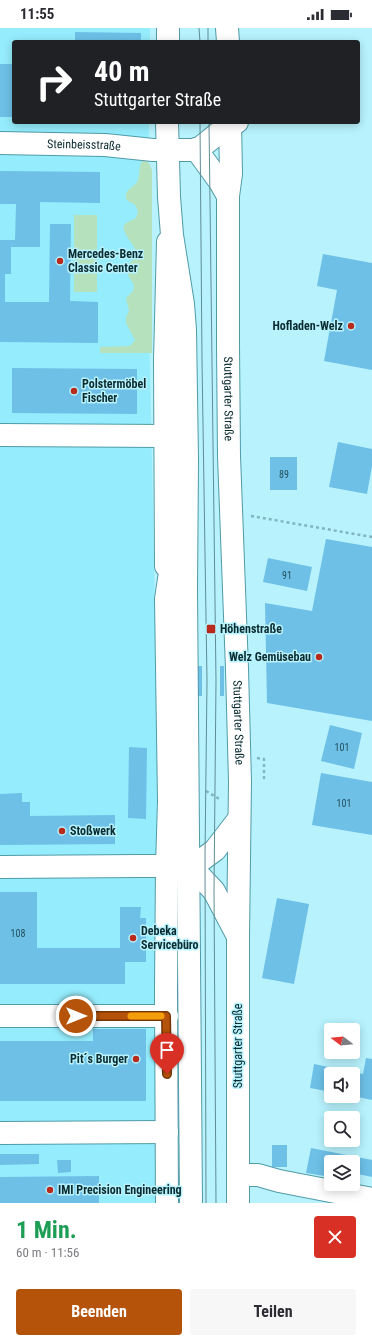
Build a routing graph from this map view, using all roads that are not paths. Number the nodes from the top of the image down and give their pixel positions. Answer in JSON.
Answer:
{"nodes":[{"id":1,"x":168,"y":28,"type":"edge"},
{"id":2,"x":227,"y":28,"type":"edge"},
{"id":3,"x":168,"y":40,"type":"edge"},
{"id":4,"x":228,"y":40,"type":"edge"},
{"id":5,"x":167,"y":124,"type":"edge"},
{"id":6,"x":232,"y":124,"type":"edge"},
{"id":7,"x":233,"y":124,"type":"edge"},
{"id":8,"x":0,"y":143,"type":"edge"},
{"id":9,"x":203,"y":145,"type":"junction"},
{"id":10,"x":167,"y":151,"type":"junction"},
{"id":11,"x":228,"y":196,"type":"junction"},
{"id":12,"x":169,"y":197,"type":"junction"},
{"id":13,"x":0,"y":435,"type":"edge"},
{"id":14,"x":165,"y":436,"type":"junction"},
{"id":15,"x":187,"y":460,"type":"junction"},
{"id":16,"x":166,"y":599,"type":"junction"},
{"id":17,"x":238,"y":820,"type":"junction"},
{"id":18,"x":0,"y":866,"type":"edge"},
{"id":19,"x":178,"y":867,"type":"junction"},
{"id":20,"x":238,"y":936,"type":"junction"},
{"id":21,"x":0,"y":1016,"type":"edge"},
{"id":22,"x":166,"y":1016,"type":"junction"},
{"id":23,"x":167,"y":1132,"type":"junction"},
{"id":24,"x":0,"y":1133,"type":"edge"},
{"id":25,"x":238,"y":1175,"type":"junction"},
{"id":26,"x":372,"y":1199,"type":"edge"},
{"id":27,"x":168,"y":1203,"type":"edge"},
{"id":28,"x":190,"y":1203,"type":"edge"},
{"id":29,"x":238,"y":1203,"type":"edge"}],
"edges":[{"from":1,"to":3,"type":"main road"},
{"from":2,"to":4,"type":"main road"},
{"from":5,"to":10,"type":"main road"},
{"from":6,"to":9,"type":"main road"},
{"from":7,"to":11,"type":"main road","name":"Stuttgarter Straße"},
{"from":8,"to":10,"type":"main road","name":"Steinbeisstraße"},
{"from":9,"to":10,"type":"main road","name":"Steinbeisstraße"},
{"from":9,"to":11,"type":"main road"},
{"from":10,"to":12,"type":"main road"},
{"from":11,"to":17,"type":"main road","name":"Stuttgarter Straße"},
{"from":12,"to":14,"type":"main road"},
{"from":12,"to":15,"type":"main road"},
{"from":13,"to":14,"type":"main road"},
{"from":14,"to":16,"type":"main road"},
{"from":15,"to":16,"type":"main road"},
{"from":15,"to":19,"type":"main road"},
{"from":16,"to":19,"type":"main road"},
{"from":17,"to":19,"type":"main road"},
{"from":17,"to":20,"type":"main road","name":"Stuttgarter Straße"},
{"from":18,"to":19,"type":"main road"},
{"from":19,"to":20,"type":"main road"},
{"from":19,"to":22,"type":"main road"},
{"from":19,"to":28,"type":"main road"},
{"from":20,"to":25,"type":"main road","name":"Stuttgarter Straße"},
{"from":21,"to":22,"type":"main road"},
{"from":22,"to":23,"type":"main road"},
{"from":23,"to":24,"type":"main road"},
{"from":23,"to":27,"type":"main road"},
{"from":25,"to":26,"type":"main road"},
{"from":25,"to":29,"type":"main road","name":"Stuttgarter Straße"}]}
